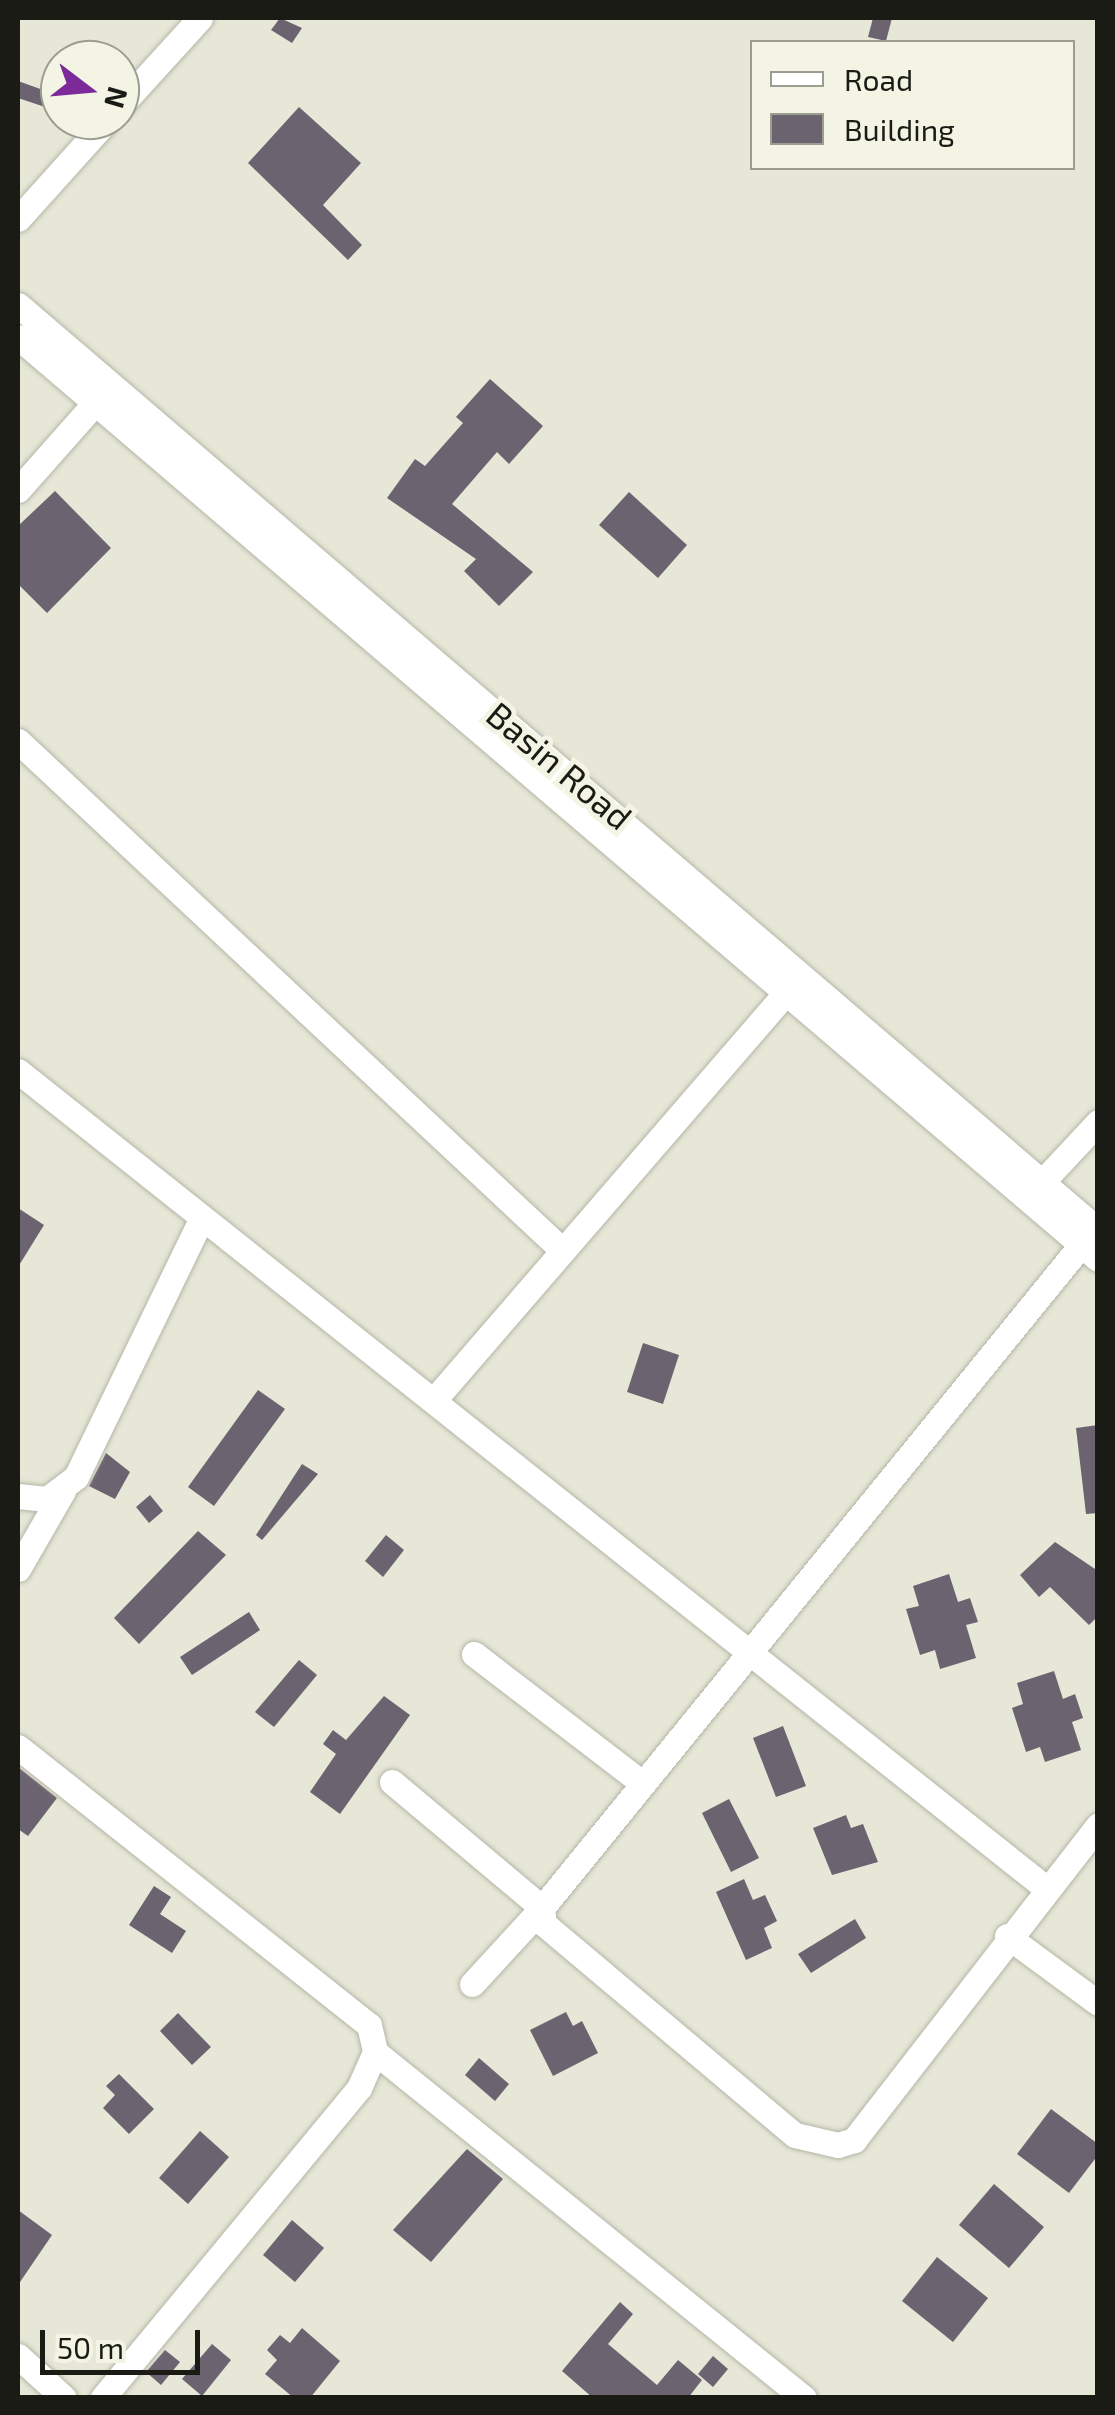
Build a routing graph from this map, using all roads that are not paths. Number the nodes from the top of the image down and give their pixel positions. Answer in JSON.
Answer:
{"nodes":[{"id":1,"x":200,"y":18,"type":"edge"},
{"id":2,"x":140,"y":84,"type":"edge"},
{"id":3,"x":89,"y":140,"type":"edge"},
{"id":4,"x":18,"y":219,"type":"edge"},
{"id":5,"x":18,"y":305,"type":"edge"},
{"id":6,"x":18,"y":337,"type":"edge"},
{"id":7,"x":94,"y":404,"type":"junction"},
{"id":8,"x":18,"y":490,"type":"edge"},
{"id":9,"x":18,"y":742,"type":"edge"},
{"id":10,"x":535,"y":759,"type":"junction"},
{"id":11,"x":789,"y":989,"type":"junction"},
{"id":12,"x":18,"y":1071,"type":"edge"},
{"id":13,"x":1098,"y":1122,"type":"edge"},
{"id":14,"x":1044,"y":1180,"type":"junction"},
{"id":15,"x":200,"y":1222,"type":"junction"},
{"id":16,"x":1092,"y":1245,"type":"edge"},
{"id":17,"x":563,"y":1251,"type":"junction"},
{"id":18,"x":434,"y":1400,"type":"junction"},
{"id":19,"x":63,"y":1490,"type":"junction"},
{"id":20,"x":18,"y":1496,"type":"edge"},
{"id":21,"x":18,"y":1569,"type":"edge"},
{"id":22,"x":749,"y":1648,"type":"junction"},
{"id":23,"x":474,"y":1654,"type":"dead end"},
{"id":24,"x":18,"y":1747,"type":"edge"},
{"id":25,"x":392,"y":1782,"type":"dead end"},
{"id":26,"x":641,"y":1782,"type":"junction"},
{"id":27,"x":1098,"y":1825,"type":"edge"},
{"id":28,"x":1046,"y":1888,"type":"junction"},
{"id":29,"x":542,"y":1908,"type":"junction"},
{"id":30,"x":1007,"y":1936,"type":"junction"},
{"id":31,"x":472,"y":1984,"type":"dead end"},
{"id":32,"x":1098,"y":2003,"type":"edge"},
{"id":33,"x":374,"y":2052,"type":"junction"},
{"id":34,"x":18,"y":2356,"type":"edge"},
{"id":35,"x":64,"y":2398,"type":"edge"},
{"id":36,"x":103,"y":2398,"type":"edge"},
{"id":37,"x":804,"y":2398,"type":"edge"}],
"edges":[{"from":1,"to":2,"type":"street"},
{"from":3,"to":4,"type":"street"},
{"from":5,"to":10,"type":"street","name":"Basin Road"},
{"from":6,"to":7,"type":"street","name":"Basin Road"},
{"from":7,"to":8,"type":"street"},
{"from":7,"to":10,"type":"street","name":"Basin Road"},
{"from":9,"to":17,"type":"street"},
{"from":10,"to":11,"type":"street","name":"Basin Road"},
{"from":10,"to":14,"type":"street","name":"Basin Road"},
{"from":11,"to":16,"type":"street","name":"Basin Road"},
{"from":11,"to":17,"type":"street"},
{"from":12,"to":15,"type":"street"},
{"from":13,"to":14,"type":"street"},
{"from":14,"to":16,"type":"street","name":"Basin Road"},
{"from":15,"to":18,"type":"street"},
{"from":15,"to":19,"type":"street"},
{"from":16,"to":22,"type":"street"},
{"from":17,"to":18,"type":"street"},
{"from":18,"to":22,"type":"street"},
{"from":19,"to":20,"type":"street"},
{"from":19,"to":21,"type":"street"},
{"from":22,"to":26,"type":"street"},
{"from":22,"to":28,"type":"street"},
{"from":23,"to":26,"type":"street"},
{"from":24,"to":33,"type":"street"},
{"from":25,"to":29,"type":"street"},
{"from":26,"to":29,"type":"street"},
{"from":27,"to":28,"type":"street"},
{"from":28,"to":30,"type":"street"},
{"from":29,"to":30,"type":"street"},
{"from":29,"to":31,"type":"street"},
{"from":30,"to":32,"type":"street"},
{"from":33,"to":36,"type":"street"},
{"from":33,"to":37,"type":"street"},
{"from":34,"to":35,"type":"street"}]}
